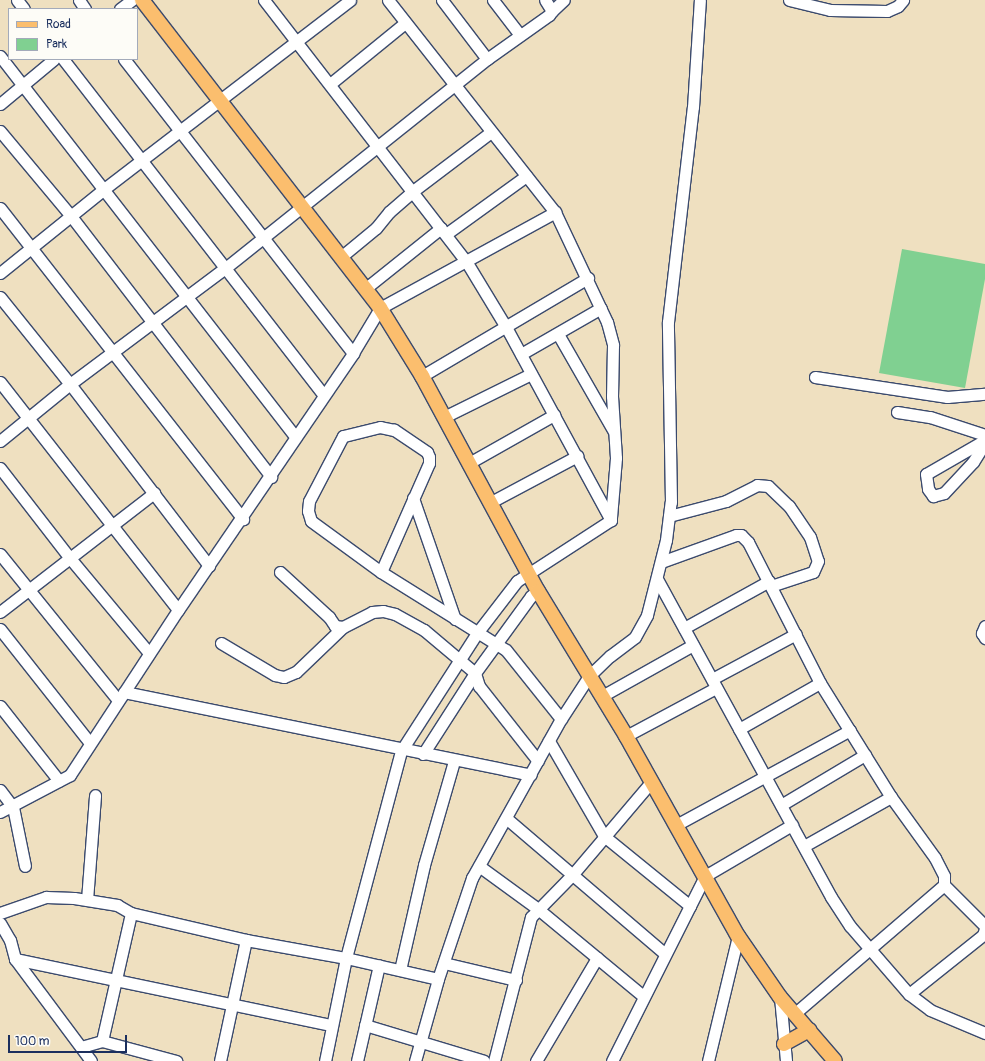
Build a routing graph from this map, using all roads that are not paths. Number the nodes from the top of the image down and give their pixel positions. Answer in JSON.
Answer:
{"nodes":[{"id":1,"x":17,"y":0,"type":"edge"},
{"id":2,"x":78,"y":0,"type":"edge"},
{"id":3,"x":132,"y":0,"type":"edge"},
{"id":4,"x":142,"y":0,"type":"edge"},
{"id":5,"x":264,"y":0,"type":"edge"},
{"id":6,"x":350,"y":0,"type":"edge"},
{"id":7,"x":388,"y":0,"type":"edge"},
{"id":8,"x":442,"y":0,"type":"edge"},
{"id":9,"x":493,"y":0,"type":"edge"},
{"id":10,"x":545,"y":0,"type":"edge"},
{"id":11,"x":564,"y":0,"type":"edge"},
{"id":12,"x":700,"y":0,"type":"edge"},
{"id":13,"x":789,"y":0,"type":"edge"},
{"id":14,"x":903,"y":0,"type":"edge"},
{"id":15,"x":23,"y":8,"type":"edge"},
{"id":16,"x":84,"y":8,"type":"edge"},
{"id":17,"x":121,"y":8,"type":"edge"},
{"id":18,"x":552,"y":11,"type":"junction"},
{"id":19,"x":405,"y":23,"type":"junction"},
{"id":20,"x":520,"y":35,"type":"junction"},
{"id":21,"x":295,"y":41,"type":"junction"},
{"id":22,"x":0,"y":56,"type":"edge"},
{"id":23,"x":486,"y":59,"type":"junction"},
{"id":24,"x":53,"y":60,"type":"edge"},
{"id":25,"x":64,"y":60,"type":"edge"},
{"id":26,"x":125,"y":60,"type":"edge"},
{"id":27,"x":330,"y":84,"type":"junction"},
{"id":28,"x":22,"y":85,"type":"junction"},
{"id":29,"x":454,"y":85,"type":"junction"},
{"id":30,"x":220,"y":101,"type":"junction"},
{"id":31,"x":0,"y":104,"type":"edge"},
{"id":32,"x":0,"y":131,"type":"edge"},
{"id":33,"x":180,"y":132,"type":"junction"},
{"id":34,"x":491,"y":132,"type":"junction"},
{"id":35,"x":378,"y":145,"type":"junction"},
{"id":36,"x":141,"y":162,"type":"junction"},
{"id":37,"x":526,"y":176,"type":"junction"},
{"id":38,"x":104,"y":189,"type":"junction"},
{"id":39,"x":413,"y":191,"type":"junction"},
{"id":40,"x":302,"y":206,"type":"junction"},
{"id":41,"x":0,"y":208,"type":"edge"},
{"id":42,"x":555,"y":212,"type":"junction"},
{"id":43,"x":71,"y":216,"type":"junction"},
{"id":44,"x":444,"y":231,"type":"junction"},
{"id":45,"x":262,"y":238,"type":"junction"},
{"id":46,"x":30,"y":248,"type":"junction"},
{"id":47,"x":342,"y":256,"type":"junction"},
{"id":48,"x":466,"y":261,"type":"junction"},
{"id":49,"x":224,"y":269,"type":"junction"},
{"id":50,"x":0,"y":273,"type":"edge"},
{"id":51,"x":588,"y":278,"type":"junction"},
{"id":52,"x":366,"y":288,"type":"junction"},
{"id":53,"x":0,"y":297,"type":"edge"},
{"id":54,"x":186,"y":297,"type":"junction"},
{"id":55,"x":380,"y":308,"type":"junction"},
{"id":56,"x":601,"y":308,"type":"junction"},
{"id":57,"x":151,"y":323,"type":"junction"},
{"id":58,"x":506,"y":327,"type":"junction"},
{"id":59,"x":558,"y":334,"type":"junction"},
{"id":60,"x":112,"y":352,"type":"junction"},
{"id":61,"x":353,"y":354,"type":"junction"},
{"id":62,"x":521,"y":354,"type":"junction"},
{"id":63,"x":531,"y":374,"type":"junction"},
{"id":64,"x":422,"y":376,"type":"junction"},
{"id":65,"x":815,"y":377,"type":"dead end"},
{"id":66,"x":0,"y":382,"type":"edge"},
{"id":67,"x":70,"y":384,"type":"junction"},
{"id":68,"x":985,"y":394,"type":"edge"},
{"id":69,"x":324,"y":395,"type":"junction"},
{"id":70,"x":897,"y":412,"type":"dead end"},
{"id":71,"x":554,"y":415,"type":"junction"},
{"id":72,"x":444,"y":417,"type":"junction"},
{"id":73,"x":28,"y":418,"type":"junction"},
{"id":74,"x":614,"y":432,"type":"junction"},
{"id":75,"x":985,"y":435,"type":"edge"},
{"id":76,"x":295,"y":436,"type":"junction"},
{"id":77,"x":985,"y":440,"type":"edge"},
{"id":78,"x":0,"y":441,"type":"edge"},
{"id":79,"x":985,"y":443,"type":"edge"},
{"id":80,"x":577,"y":456,"type":"junction"},
{"id":81,"x":469,"y":463,"type":"junction"},
{"id":82,"x":0,"y":468,"type":"edge"},
{"id":83,"x":271,"y":477,"type":"junction"},
{"id":84,"x":154,"y":493,"type":"junction"},
{"id":85,"x":414,"y":498,"type":"junction"},
{"id":86,"x":491,"y":502,"type":"junction"},
{"id":87,"x":669,"y":516,"type":"junction"},
{"id":88,"x":611,"y":518,"type":"junction"},
{"id":89,"x":243,"y":519,"type":"junction"},
{"id":90,"x":112,"y":525,"type":"junction"},
{"id":91,"x":0,"y":554,"type":"edge"},
{"id":92,"x":69,"y":558,"type":"junction"},
{"id":93,"x":661,"y":562,"type":"junction"},
{"id":94,"x":209,"y":566,"type":"junction"},
{"id":95,"x":280,"y":572,"type":"dead end"},
{"id":96,"x":381,"y":572,"type":"junction"},
{"id":97,"x":529,"y":572,"type":"junction"},
{"id":98,"x":657,"y":579,"type":"junction"},
{"id":99,"x":770,"y":583,"type":"junction"},
{"id":100,"x":28,"y":588,"type":"junction"},
{"id":101,"x":538,"y":591,"type":"junction"},
{"id":102,"x":178,"y":610,"type":"junction"},
{"id":103,"x":0,"y":612,"type":"edge"},
{"id":104,"x":455,"y":619,"type":"junction"},
{"id":105,"x":985,"y":626,"type":"edge"},
{"id":106,"x":343,"y":627,"type":"junction"},
{"id":107,"x":684,"y":628,"type":"junction"},
{"id":108,"x":0,"y":629,"type":"edge"},
{"id":109,"x":477,"y":633,"type":"junction"},
{"id":110,"x":796,"y":634,"type":"junction"},
{"id":111,"x":985,"y":638,"type":"edge"},
{"id":112,"x":220,"y":643,"type":"dead end"},
{"id":113,"x":497,"y":643,"type":"junction"},
{"id":114,"x":692,"y":645,"type":"junction"},
{"id":115,"x":149,"y":654,"type":"junction"},
{"id":116,"x":461,"y":661,"type":"junction"},
{"id":117,"x":475,"y":673,"type":"junction"},
{"id":118,"x":589,"y":676,"type":"junction"},
{"id":119,"x":714,"y":683,"type":"junction"},
{"id":120,"x":820,"y":683,"type":"junction"},
{"id":121,"x":121,"y":696,"type":"junction"},
{"id":122,"x":602,"y":696,"type":"junction"},
{"id":123,"x":0,"y":706,"type":"edge"},
{"id":124,"x":561,"y":719,"type":"junction"},
{"id":125,"x":739,"y":729,"type":"junction"},
{"id":126,"x":850,"y":730,"type":"junction"},
{"id":127,"x":626,"y":736,"type":"junction"},
{"id":128,"x":549,"y":741,"type":"junction"},
{"id":129,"x":90,"y":743,"type":"junction"},
{"id":130,"x":401,"y":751,"type":"junction"},
{"id":131,"x":423,"y":754,"type":"junction"},
{"id":132,"x":865,"y":755,"type":"junction"},
{"id":133,"x":454,"y":761,"type":"junction"},
{"id":134,"x":538,"y":762,"type":"junction"},
{"id":135,"x":531,"y":775,"type":"junction"},
{"id":136,"x":765,"y":776,"type":"junction"},
{"id":137,"x":59,"y":781,"type":"junction"},
{"id":138,"x":651,"y":782,"type":"junction"},
{"id":139,"x":0,"y":790,"type":"edge"},
{"id":140,"x":95,"y":795,"type":"dead end"},
{"id":141,"x":891,"y":798,"type":"junction"},
{"id":142,"x":781,"y":805,"type":"junction"},
{"id":143,"x":13,"y":807,"type":"junction"},
{"id":144,"x":0,"y":812,"type":"edge"},
{"id":145,"x":506,"y":818,"type":"junction"},
{"id":146,"x":676,"y":825,"type":"junction"},
{"id":147,"x":792,"y":825,"type":"junction"},
{"id":148,"x":604,"y":836,"type":"junction"},
{"id":149,"x":804,"y":846,"type":"junction"},
{"id":150,"x":25,"y":866,"type":"dead end"},
{"id":151,"x":479,"y":866,"type":"junction"},
{"id":152,"x":572,"y":874,"type":"junction"},
{"id":153,"x":705,"y":876,"type":"junction"},
{"id":154,"x":944,"y":885,"type":"junction"},
{"id":155,"x":87,"y":900,"type":"junction"},
{"id":156,"x":690,"y":906,"type":"junction"},
{"id":157,"x":538,"y":909,"type":"junction"},
{"id":158,"x":0,"y":913,"type":"edge"},
{"id":159,"x":131,"y":913,"type":"junction"},
{"id":160,"x":0,"y":923,"type":"edge"},
{"id":161,"x":985,"y":926,"type":"edge"},
{"id":162,"x":985,"y":929,"type":"edge"},
{"id":163,"x":738,"y":936,"type":"junction"},
{"id":164,"x":246,"y":940,"type":"junction"},
{"id":165,"x":869,"y":948,"type":"junction"},
{"id":166,"x":664,"y":954,"type":"junction"},
{"id":167,"x":346,"y":958,"type":"junction"},
{"id":168,"x":597,"y":958,"type":"junction"},
{"id":169,"x":15,"y":959,"type":"junction"},
{"id":170,"x":444,"y":963,"type":"junction"},
{"id":171,"x":379,"y":966,"type":"junction"},
{"id":172,"x":400,"y":970,"type":"junction"},
{"id":173,"x":438,"y":979,"type":"junction"},
{"id":174,"x":516,"y":980,"type":"junction"},
{"id":175,"x":115,"y":981,"type":"junction"},
{"id":176,"x":909,"y":994,"type":"junction"},
{"id":177,"x":643,"y":996,"type":"junction"},
{"id":178,"x":780,"y":997,"type":"junction"},
{"id":179,"x":232,"y":1005,"type":"junction"},
{"id":180,"x":795,"y":1013,"type":"junction"},
{"id":181,"x":331,"y":1025,"type":"junction"},
{"id":182,"x":365,"y":1025,"type":"junction"},
{"id":183,"x":809,"y":1030,"type":"junction"},
{"id":184,"x":985,"y":1033,"type":"edge"},
{"id":185,"x":420,"y":1040,"type":"junction"},
{"id":186,"x":102,"y":1041,"type":"junction"},
{"id":187,"x":81,"y":1047,"type":"junction"},
{"id":188,"x":784,"y":1055,"type":"edge"},
{"id":189,"x":91,"y":1061,"type":"edge"},
{"id":190,"x":176,"y":1061,"type":"edge"},
{"id":191,"x":220,"y":1061,"type":"edge"},
{"id":192,"x":325,"y":1061,"type":"edge"},
{"id":193,"x":357,"y":1061,"type":"edge"},
{"id":194,"x":415,"y":1061,"type":"edge"},
{"id":195,"x":484,"y":1061,"type":"edge"},
{"id":196,"x":494,"y":1061,"type":"edge"},
{"id":197,"x":536,"y":1061,"type":"edge"},
{"id":198,"x":612,"y":1061,"type":"edge"},
{"id":199,"x":708,"y":1061,"type":"edge"},
{"id":200,"x":835,"y":1061,"type":"edge"}],
"edges":[{"from":1,"to":15,"type":"street"},
{"from":2,"to":16,"type":"street"},
{"from":3,"to":17,"type":"street"},
{"from":4,"to":30,"type":"main road"},
{"from":5,"to":21,"type":"street"},
{"from":6,"to":21,"type":"street"},
{"from":7,"to":19,"type":"street"},
{"from":8,"to":23,"type":"street"},
{"from":9,"to":20,"type":"street"},
{"from":10,"to":18,"type":"street"},
{"from":11,"to":18,"type":"street"},
{"from":12,"to":87,"type":"street"},
{"from":13,"to":14,"type":"street"},
{"from":18,"to":20,"type":"street"},
{"from":19,"to":27,"type":"street"},
{"from":19,"to":29,"type":"street"},
{"from":20,"to":23,"type":"street"},
{"from":21,"to":27,"type":"street"},
{"from":21,"to":30,"type":"street"},
{"from":22,"to":28,"type":"street"},
{"from":23,"to":29,"type":"street"},
{"from":24,"to":28,"type":"street"},
{"from":25,"to":36,"type":"street"},
{"from":26,"to":33,"type":"street"},
{"from":27,"to":35,"type":"street"},
{"from":28,"to":31,"type":"street"},
{"from":28,"to":38,"type":"street"},
{"from":29,"to":34,"type":"street"},
{"from":29,"to":35,"type":"street"},
{"from":30,"to":33,"type":"street"},
{"from":30,"to":40,"type":"main road"},
{"from":32,"to":43,"type":"street"},
{"from":33,"to":36,"type":"street"},
{"from":33,"to":45,"type":"street"},
{"from":34,"to":37,"type":"street"},
{"from":34,"to":39,"type":"street"},
{"from":35,"to":39,"type":"street"},
{"from":35,"to":40,"type":"street"},
{"from":36,"to":38,"type":"street"},
{"from":36,"to":49,"type":"street"},
{"from":37,"to":42,"type":"street"},
{"from":37,"to":44,"type":"street"},
{"from":38,"to":43,"type":"street"},
{"from":38,"to":54,"type":"street"},
{"from":39,"to":44,"type":"street"},
{"from":39,"to":47,"type":"street"},
{"from":40,"to":45,"type":"street"},
{"from":40,"to":47,"type":"main road"},
{"from":41,"to":46,"type":"street"},
{"from":42,"to":48,"type":"street"},
{"from":42,"to":51,"type":"street"},
{"from":43,"to":46,"type":"street"},
{"from":43,"to":57,"type":"street"},
{"from":44,"to":48,"type":"street"},
{"from":44,"to":52,"type":"street"},
{"from":45,"to":49,"type":"street"},
{"from":45,"to":61,"type":"street"},
{"from":46,"to":50,"type":"street"},
{"from":46,"to":60,"type":"street"},
{"from":47,"to":52,"type":"main road"},
{"from":48,"to":55,"type":"street"},
{"from":48,"to":58,"type":"street"},
{"from":49,"to":54,"type":"street"},
{"from":49,"to":69,"type":"street"},
{"from":51,"to":56,"type":"street"},
{"from":51,"to":58,"type":"street"},
{"from":52,"to":55,"type":"main road"},
{"from":53,"to":67,"type":"street"},
{"from":54,"to":57,"type":"street"},
{"from":54,"to":76,"type":"street"},
{"from":55,"to":61,"type":"street"},
{"from":55,"to":64,"type":"main road"},
{"from":56,"to":59,"type":"street"},
{"from":56,"to":74,"type":"street"},
{"from":57,"to":60,"type":"street"},
{"from":57,"to":83,"type":"street"},
{"from":58,"to":62,"type":"street"},
{"from":58,"to":64,"type":"street"},
{"from":59,"to":62,"type":"street"},
{"from":59,"to":74,"type":"street"},
{"from":60,"to":67,"type":"street"},
{"from":60,"to":89,"type":"street"},
{"from":61,"to":69,"type":"street"},
{"from":62,"to":63,"type":"street"},
{"from":63,"to":71,"type":"street"},
{"from":63,"to":72,"type":"street"},
{"from":64,"to":72,"type":"main road"},
{"from":65,"to":68,"type":"street"},
{"from":66,"to":73,"type":"street"},
{"from":67,"to":73,"type":"street"},
{"from":67,"to":84,"type":"street"},
{"from":69,"to":76,"type":"street"},
{"from":70,"to":75,"type":"street"},
{"from":71,"to":80,"type":"street"},
{"from":71,"to":81,"type":"street"},
{"from":72,"to":81,"type":"main road"},
{"from":73,"to":78,"type":"street"},
{"from":73,"to":90,"type":"street"},
{"from":74,"to":88,"type":"street"},
{"from":76,"to":83,"type":"street"},
{"from":77,"to":79,"type":"street"},
{"from":80,"to":86,"type":"street"},
{"from":80,"to":88,"type":"street"},
{"from":81,"to":86,"type":"main road"},
{"from":82,"to":92,"type":"street"},
{"from":83,"to":89,"type":"street"},
{"from":84,"to":90,"type":"street"},
{"from":84,"to":94,"type":"street"},
{"from":85,"to":96,"type":"street"},
{"from":85,"to":96,"type":"street"},
{"from":85,"to":104,"type":"street"},
{"from":86,"to":97,"type":"main road"},
{"from":87,"to":93,"type":"street"},
{"from":87,"to":99,"type":"street"},
{"from":88,"to":97,"type":"street"},
{"from":89,"to":94,"type":"street"},
{"from":90,"to":92,"type":"street"},
{"from":90,"to":102,"type":"street"},
{"from":91,"to":100,"type":"street"},
{"from":92,"to":100,"type":"street"},
{"from":92,"to":115,"type":"street"},
{"from":93,"to":98,"type":"street"},
{"from":93,"to":99,"type":"street"},
{"from":94,"to":102,"type":"street"},
{"from":95,"to":106,"type":"street"},
{"from":96,"to":104,"type":"street"},
{"from":97,"to":101,"type":"main road"},
{"from":97,"to":109,"type":"street"},
{"from":98,"to":107,"type":"street"},
{"from":98,"to":118,"type":"street"},
{"from":99,"to":107,"type":"street"},
{"from":99,"to":110,"type":"street"},
{"from":100,"to":103,"type":"street"},
{"from":100,"to":121,"type":"street"},
{"from":101,"to":113,"type":"street"},
{"from":101,"to":118,"type":"main road"},
{"from":102,"to":115,"type":"street"},
{"from":104,"to":109,"type":"street"},
{"from":105,"to":111,"type":"street"},
{"from":106,"to":112,"type":"street"},
{"from":106,"to":116,"type":"street"},
{"from":107,"to":114,"type":"street"},
{"from":108,"to":129,"type":"street"},
{"from":109,"to":113,"type":"street"},
{"from":109,"to":116,"type":"street"},
{"from":110,"to":119,"type":"street"},
{"from":110,"to":120,"type":"street"},
{"from":113,"to":117,"type":"street"},
{"from":113,"to":124,"type":"street"},
{"from":114,"to":119,"type":"street"},
{"from":114,"to":122,"type":"street"},
{"from":115,"to":121,"type":"street"},
{"from":116,"to":117,"type":"street"},
{"from":116,"to":130,"type":"street"},
{"from":117,"to":131,"type":"street"},
{"from":117,"to":134,"type":"street"},
{"from":118,"to":122,"type":"main road"},
{"from":118,"to":124,"type":"street"},
{"from":119,"to":125,"type":"street"},
{"from":119,"to":127,"type":"street"},
{"from":120,"to":125,"type":"street"},
{"from":120,"to":126,"type":"street"},
{"from":121,"to":129,"type":"street"},
{"from":121,"to":130,"type":"street"},
{"from":122,"to":127,"type":"main road"},
{"from":123,"to":137,"type":"street"},
{"from":124,"to":128,"type":"street"},
{"from":125,"to":136,"type":"street"},
{"from":126,"to":132,"type":"street"},
{"from":126,"to":136,"type":"street"},
{"from":127,"to":138,"type":"main road"},
{"from":128,"to":134,"type":"street"},
{"from":128,"to":148,"type":"street"},
{"from":129,"to":137,"type":"street"},
{"from":130,"to":131,"type":"street"},
{"from":130,"to":167,"type":"street"},
{"from":131,"to":133,"type":"street"},
{"from":132,"to":141,"type":"street"},
{"from":132,"to":142,"type":"street"},
{"from":133,"to":135,"type":"street"},
{"from":133,"to":172,"type":"street"},
{"from":134,"to":135,"type":"street"},
{"from":135,"to":145,"type":"street"},
{"from":136,"to":142,"type":"street"},
{"from":136,"to":146,"type":"street"},
{"from":137,"to":143,"type":"street"},
{"from":138,"to":146,"type":"main road"},
{"from":138,"to":148,"type":"street"},
{"from":139,"to":143,"type":"street"},
{"from":140,"to":155,"type":"street"},
{"from":141,"to":149,"type":"street"},
{"from":141,"to":154,"type":"street"},
{"from":142,"to":147,"type":"street"},
{"from":143,"to":144,"type":"street"},
{"from":143,"to":150,"type":"street"},
{"from":145,"to":151,"type":"street"},
{"from":145,"to":152,"type":"street"},
{"from":146,"to":153,"type":"main road"},
{"from":147,"to":149,"type":"street"},
{"from":147,"to":153,"type":"street"},
{"from":148,"to":152,"type":"street"},
{"from":148,"to":156,"type":"street"},
{"from":149,"to":165,"type":"street"},
{"from":151,"to":157,"type":"street"},
{"from":151,"to":170,"type":"street"},
{"from":152,"to":157,"type":"street"},
{"from":152,"to":166,"type":"street"},
{"from":153,"to":156,"type":"street"},
{"from":153,"to":163,"type":"main road"},
{"from":154,"to":161,"type":"street"},
{"from":154,"to":165,"type":"street"},
{"from":155,"to":158,"type":"street"},
{"from":155,"to":159,"type":"street"},
{"from":156,"to":166,"type":"street"},
{"from":157,"to":168,"type":"street"},
{"from":157,"to":174,"type":"street"},
{"from":159,"to":164,"type":"street"},
{"from":159,"to":175,"type":"street"},
{"from":160,"to":169,"type":"street"},
{"from":162,"to":176,"type":"street"},
{"from":163,"to":178,"type":"main road"},
{"from":163,"to":199,"type":"street"},
{"from":164,"to":167,"type":"street"},
{"from":164,"to":179,"type":"street"},
{"from":165,"to":176,"type":"street"},
{"from":165,"to":180,"type":"street"},
{"from":166,"to":177,"type":"street"},
{"from":167,"to":171,"type":"street"},
{"from":167,"to":181,"type":"street"},
{"from":168,"to":177,"type":"street"},
{"from":168,"to":197,"type":"street"},
{"from":169,"to":175,"type":"street"},
{"from":169,"to":187,"type":"street"},
{"from":170,"to":173,"type":"street"},
{"from":170,"to":174,"type":"street"},
{"from":171,"to":172,"type":"street"},
{"from":171,"to":182,"type":"street"},
{"from":172,"to":173,"type":"street"},
{"from":173,"to":185,"type":"street"},
{"from":174,"to":196,"type":"street"},
{"from":175,"to":179,"type":"street"},
{"from":175,"to":186,"type":"street"},
{"from":176,"to":184,"type":"street"},
{"from":177,"to":198,"type":"street"},
{"from":178,"to":180,"type":"main road"},
{"from":178,"to":188,"type":"street"},
{"from":179,"to":181,"type":"street"},
{"from":179,"to":191,"type":"street"},
{"from":180,"to":183,"type":"main road"},
{"from":181,"to":192,"type":"street"},
{"from":182,"to":185,"type":"street"},
{"from":182,"to":193,"type":"street"},
{"from":183,"to":188,"type":"main road"},
{"from":183,"to":200,"type":"main road"},
{"from":185,"to":194,"type":"street"},
{"from":185,"to":195,"type":"street"},
{"from":186,"to":187,"type":"street"},
{"from":186,"to":190,"type":"street"},
{"from":187,"to":189,"type":"street"}]}
